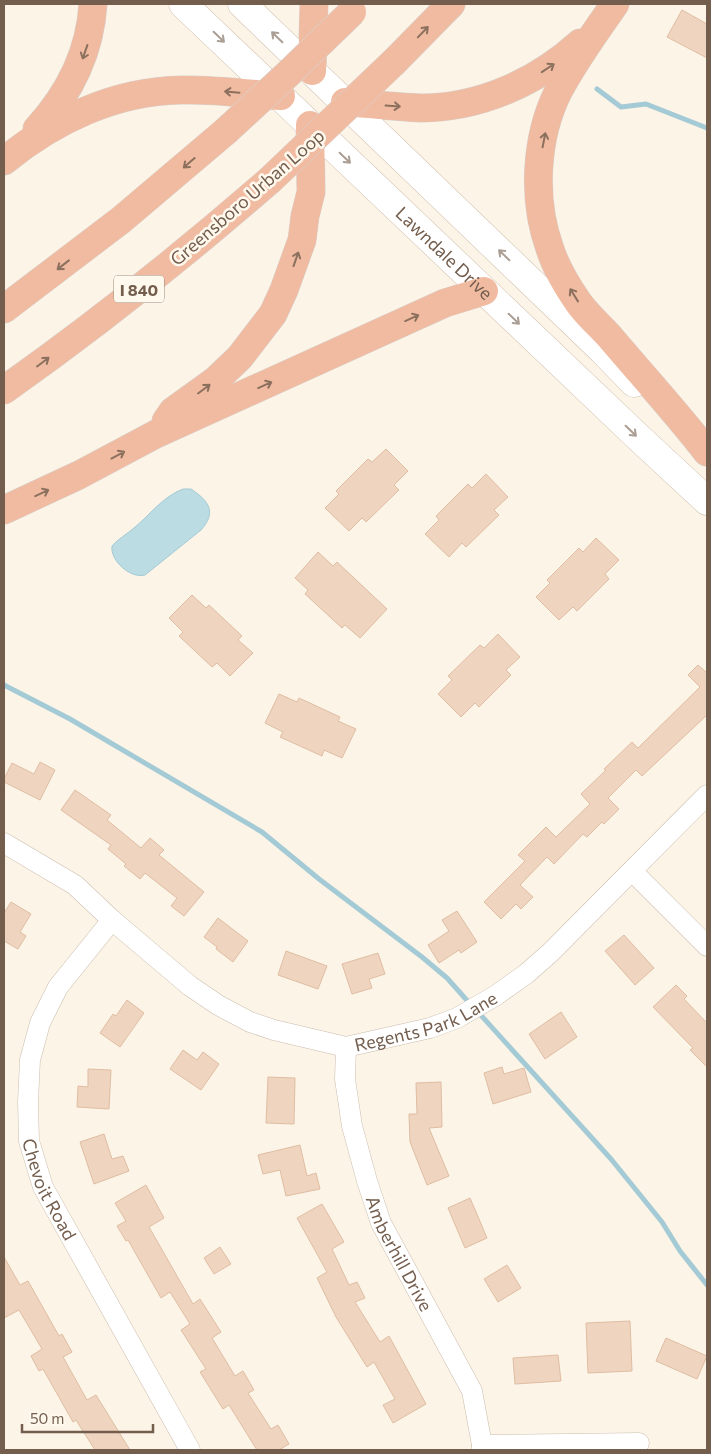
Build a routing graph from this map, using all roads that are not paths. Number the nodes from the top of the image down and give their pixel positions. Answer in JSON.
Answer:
{"nodes":[{"id":1,"x":93,"y":4,"type":"edge"},
{"id":2,"x":183,"y":4,"type":"edge"},
{"id":3,"x":242,"y":4,"type":"edge"},
{"id":4,"x":314,"y":4,"type":"edge"},
{"id":5,"x":451,"y":4,"type":"edge"},
{"id":6,"x":356,"y":8,"type":"edge"},
{"id":7,"x":608,"y":13,"type":"edge"},
{"id":8,"x":312,"y":70,"type":"junction"},
{"id":9,"x":281,"y":96,"type":"junction"},
{"id":10,"x":345,"y":102,"type":"junction"},
{"id":11,"x":310,"y":112,"type":"junction"},
{"id":12,"x":11,"y":155,"type":"edge"},
{"id":13,"x":484,"y":291,"type":"junction"},
{"id":14,"x":4,"y":309,"type":"edge"},
{"id":15,"x":4,"y":390,"type":"edge"},
{"id":16,"x":156,"y":434,"type":"junction"},
{"id":17,"x":707,"y":452,"type":"edge"},
{"id":18,"x":707,"y":456,"type":"edge"},
{"id":19,"x":707,"y":500,"type":"edge"},
{"id":20,"x":4,"y":510,"type":"edge"},
{"id":21,"x":707,"y":795,"type":"edge"},
{"id":22,"x":4,"y":843,"type":"edge"},
{"id":23,"x":632,"y":871,"type":"junction"},
{"id":24,"x":112,"y":920,"type":"junction"},
{"id":25,"x":707,"y":946,"type":"edge"},
{"id":26,"x":346,"y":1047,"type":"junction"},
{"id":27,"x":639,"y":1443,"type":"dead end"},
{"id":28,"x":482,"y":1448,"type":"edge"},
{"id":29,"x":190,"y":1450,"type":"edge"}],
"edges":[{"from":1,"to":12,"type":"highway","one_way":true},
{"from":2,"to":9,"type":"main road","name":"Lawndale Drive","one_way":true},
{"from":8,"to":3,"type":"main road","one_way":true},
{"from":4,"to":8,"type":"highway"},
{"from":15,"to":5,"type":"highway","name":"Greensboro Urban Loop","number":"I 840","one_way":true,"bridge":true},
{"from":6,"to":14,"type":"highway","one_way":true,"bridge":true},
{"from":10,"to":7,"type":"highway","one_way":true},
{"from":17,"to":7,"type":"highway","one_way":true},
{"from":8,"to":10,"type":"main road"},
{"from":8,"to":11,"type":"main road"},
{"from":9,"to":11,"type":"main road","name":"Lawndale Drive"},
{"from":9,"to":12,"type":"highway","one_way":true},
{"from":10,"to":11,"type":"main road"},
{"from":18,"to":10,"type":"main road","one_way":true},
{"from":11,"to":13,"type":"main road","name":"Lawndale Drive","one_way":true},
{"from":16,"to":11,"type":"highway","one_way":true},
{"from":16,"to":13,"type":"highway","one_way":true},
{"from":13,"to":19,"type":"main road","name":"Lawndale Drive","one_way":true},
{"from":20,"to":16,"type":"highway","one_way":true},
{"from":21,"to":23,"type":"street","name":"Regents Park Lane"},
{"from":22,"to":24,"type":"street","name":"Regents Park Lane"},
{"from":23,"to":25,"type":"street"},
{"from":23,"to":26,"type":"street","name":"Regents Park Lane"},
{"from":24,"to":26,"type":"street","name":"Regents Park Lane"},
{"from":24,"to":29,"type":"street","name":"Chevoit Road"},
{"from":26,"to":28,"type":"street","name":"Amberhill Drive"},
{"from":27,"to":28,"type":"street"}]}
